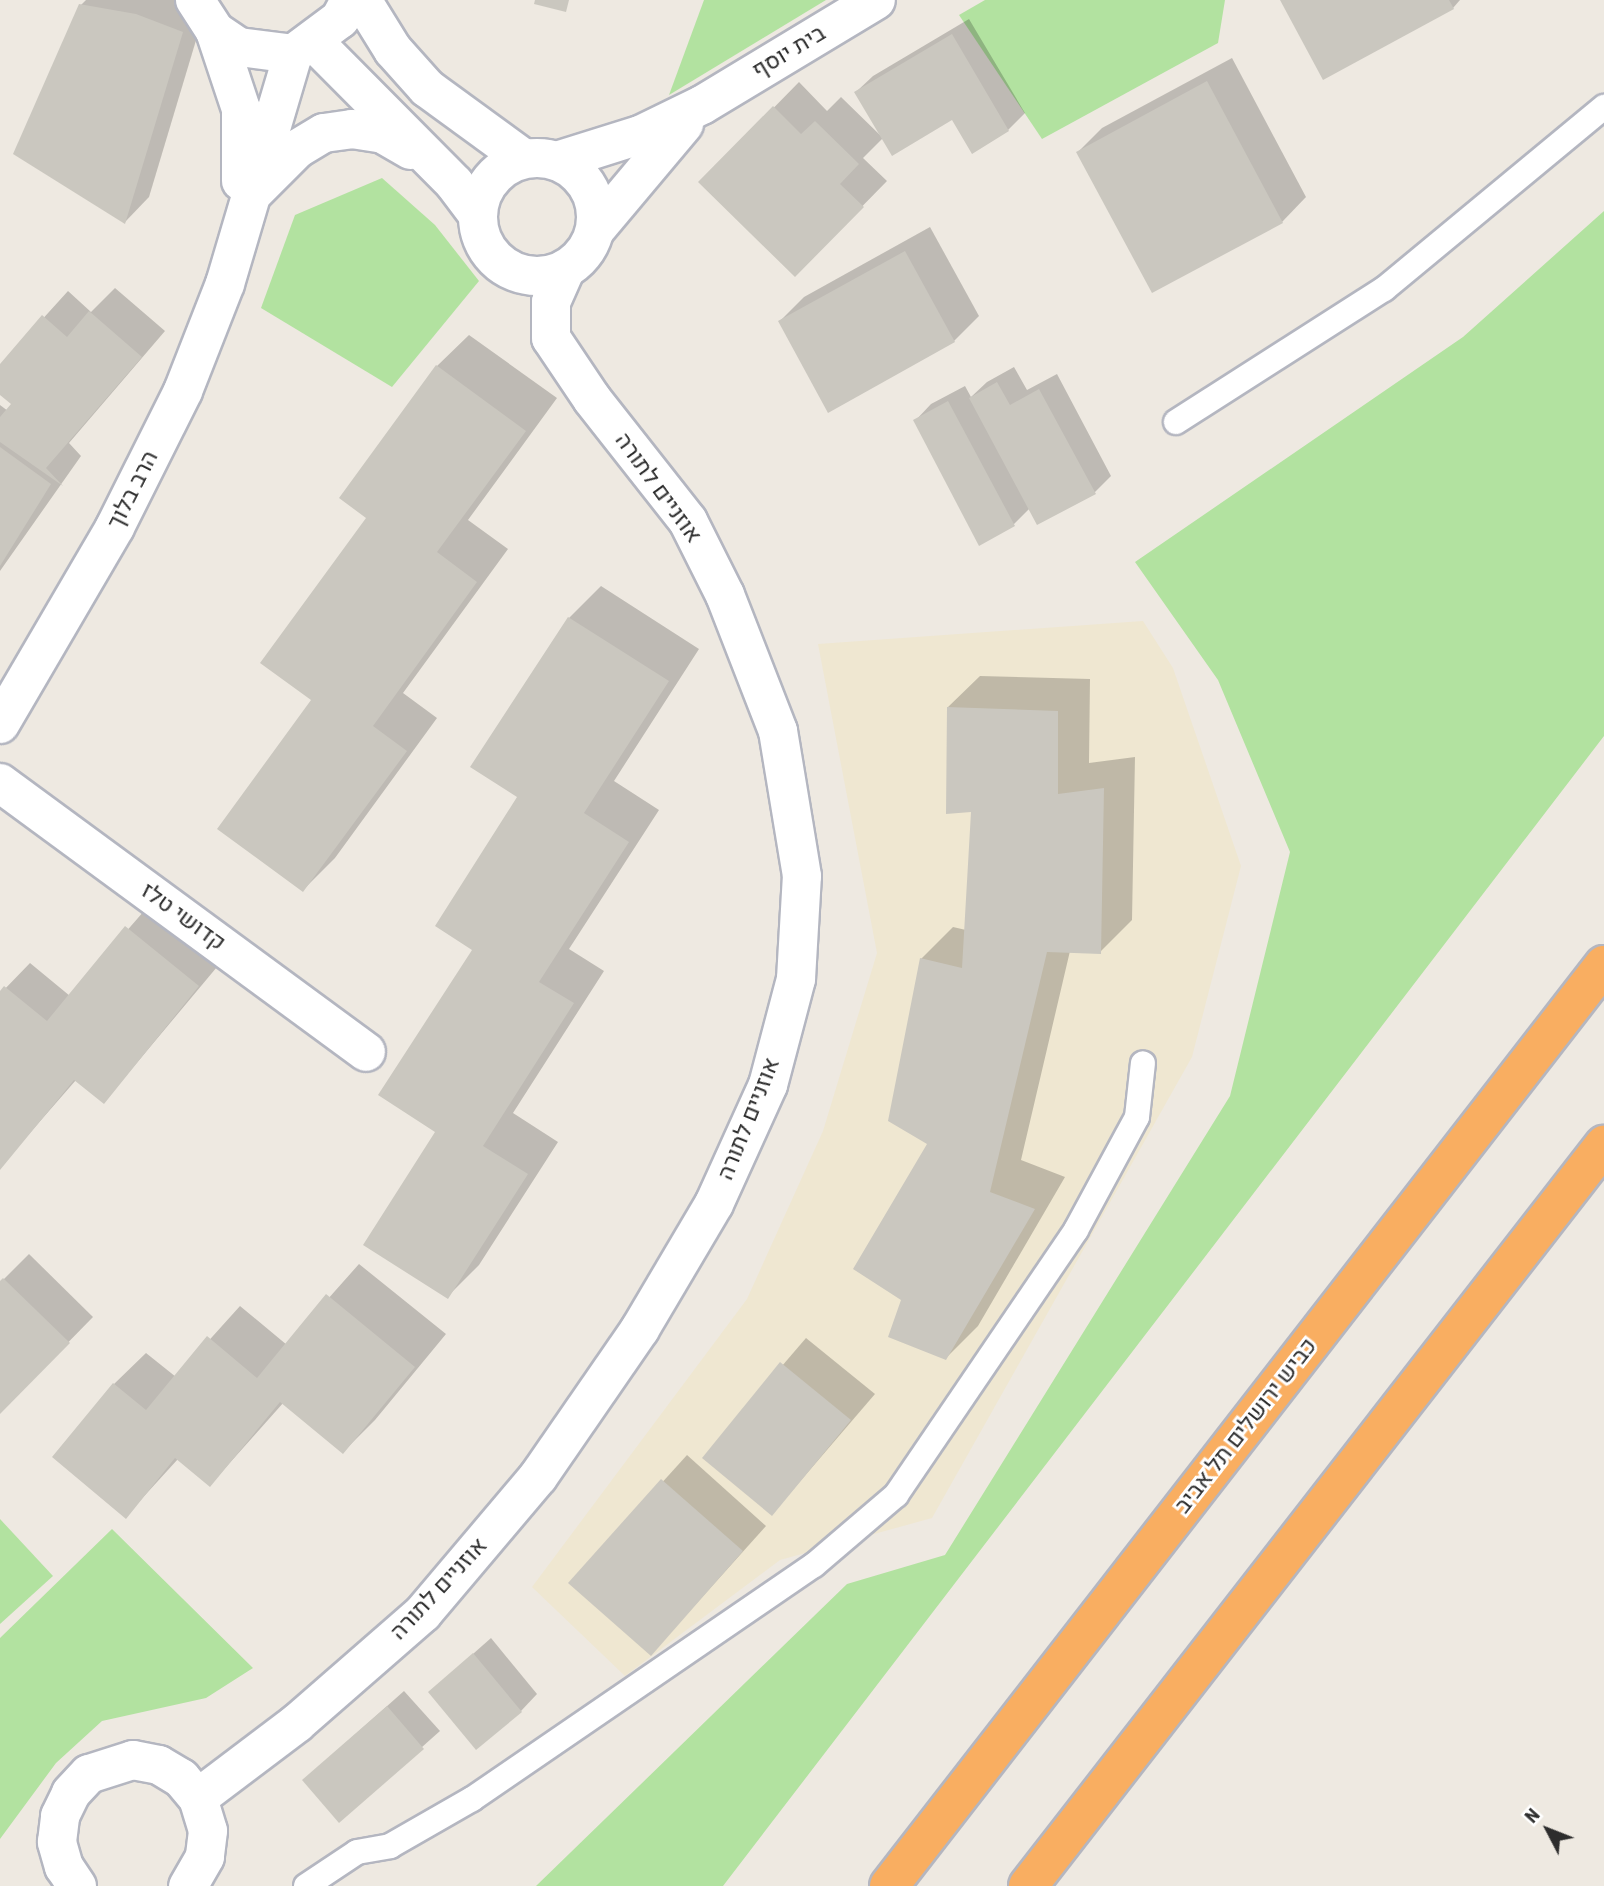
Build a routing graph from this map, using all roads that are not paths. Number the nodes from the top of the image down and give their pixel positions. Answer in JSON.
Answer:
{"nodes":[{"id":1,"x":349,"y":0,"type":"edge"},
{"id":2,"x":362,"y":0,"type":"edge"},
{"id":3,"x":876,"y":0,"type":"edge"},
{"id":4,"x":205,"y":15,"type":"edge"},
{"id":5,"x":304,"y":48,"type":"junction"},
{"id":6,"x":702,"y":105,"type":"junction"},
{"id":7,"x":1604,"y":107,"type":"edge"},
{"id":8,"x":540,"y":159,"type":"junction"},
{"id":9,"x":431,"y":161,"type":"junction"},
{"id":10,"x":251,"y":197,"type":"junction"},
{"id":11,"x":478,"y":215,"type":"junction"},
{"id":12,"x":596,"y":229,"type":"junction"},
{"id":13,"x":237,"y":243,"type":"junction"},
{"id":14,"x":566,"y":269,"type":"junction"},
{"id":15,"x":1176,"y":422,"type":"dead end"},
{"id":16,"x":0,"y":724,"type":"edge"},
{"id":17,"x":0,"y":783,"type":"edge"},
{"id":18,"x":1604,"y":965,"type":"edge"},
{"id":19,"x":366,"y":1052,"type":"dead end"},
{"id":20,"x":1143,"y":1063,"type":"dead end"},
{"id":21,"x":1604,"y":1145,"type":"edge"},
{"id":22,"x":198,"y":1798,"type":"junction"},
{"id":23,"x":193,"y":1884,"type":"edge"},
{"id":24,"x":76,"y":1886,"type":"edge"},
{"id":25,"x":306,"y":1886,"type":"edge"},
{"id":26,"x":889,"y":1886,"type":"edge"},
{"id":27,"x":1028,"y":1886,"type":"edge"}],
"edges":[{"from":1,"to":5,"type":"street"},
{"from":2,"to":8,"type":"street"},
{"from":3,"to":6,"type":"street","name":"בית יוסף"},
{"from":4,"to":5,"type":"street"},
{"from":4,"to":13,"type":"street","name":"הרב בלוך"},
{"from":5,"to":9,"type":"street"},
{"from":5,"to":10,"type":"street","name":"הרב בלוך"},
{"from":6,"to":8,"type":"street"},
{"from":6,"to":12,"type":"street"},
{"from":7,"to":15,"type":"lane"},
{"from":8,"to":11,"type":"street"},
{"from":8,"to":12,"type":"street"},
{"from":9,"to":10,"type":"street"},
{"from":9,"to":11,"type":"street"},
{"from":10,"to":13,"type":"street","name":"הרב בלוך"},
{"from":11,"to":14,"type":"street"},
{"from":12,"to":14,"type":"street"},
{"from":13,"to":16,"type":"street","name":"הרב בלוך"},
{"from":14,"to":22,"type":"street","name":"אוזניים לתורה"},
{"from":17,"to":19,"type":"street","name":"קדושי טלז"},
{"from":18,"to":26,"type":"highway","name":"כביש ירושלים תל אביב"},
{"from":20,"to":25,"type":"lane"},
{"from":21,"to":27,"type":"highway"},
{"from":22,"to":23,"type":"street"},
{"from":22,"to":24,"type":"street"}]}
